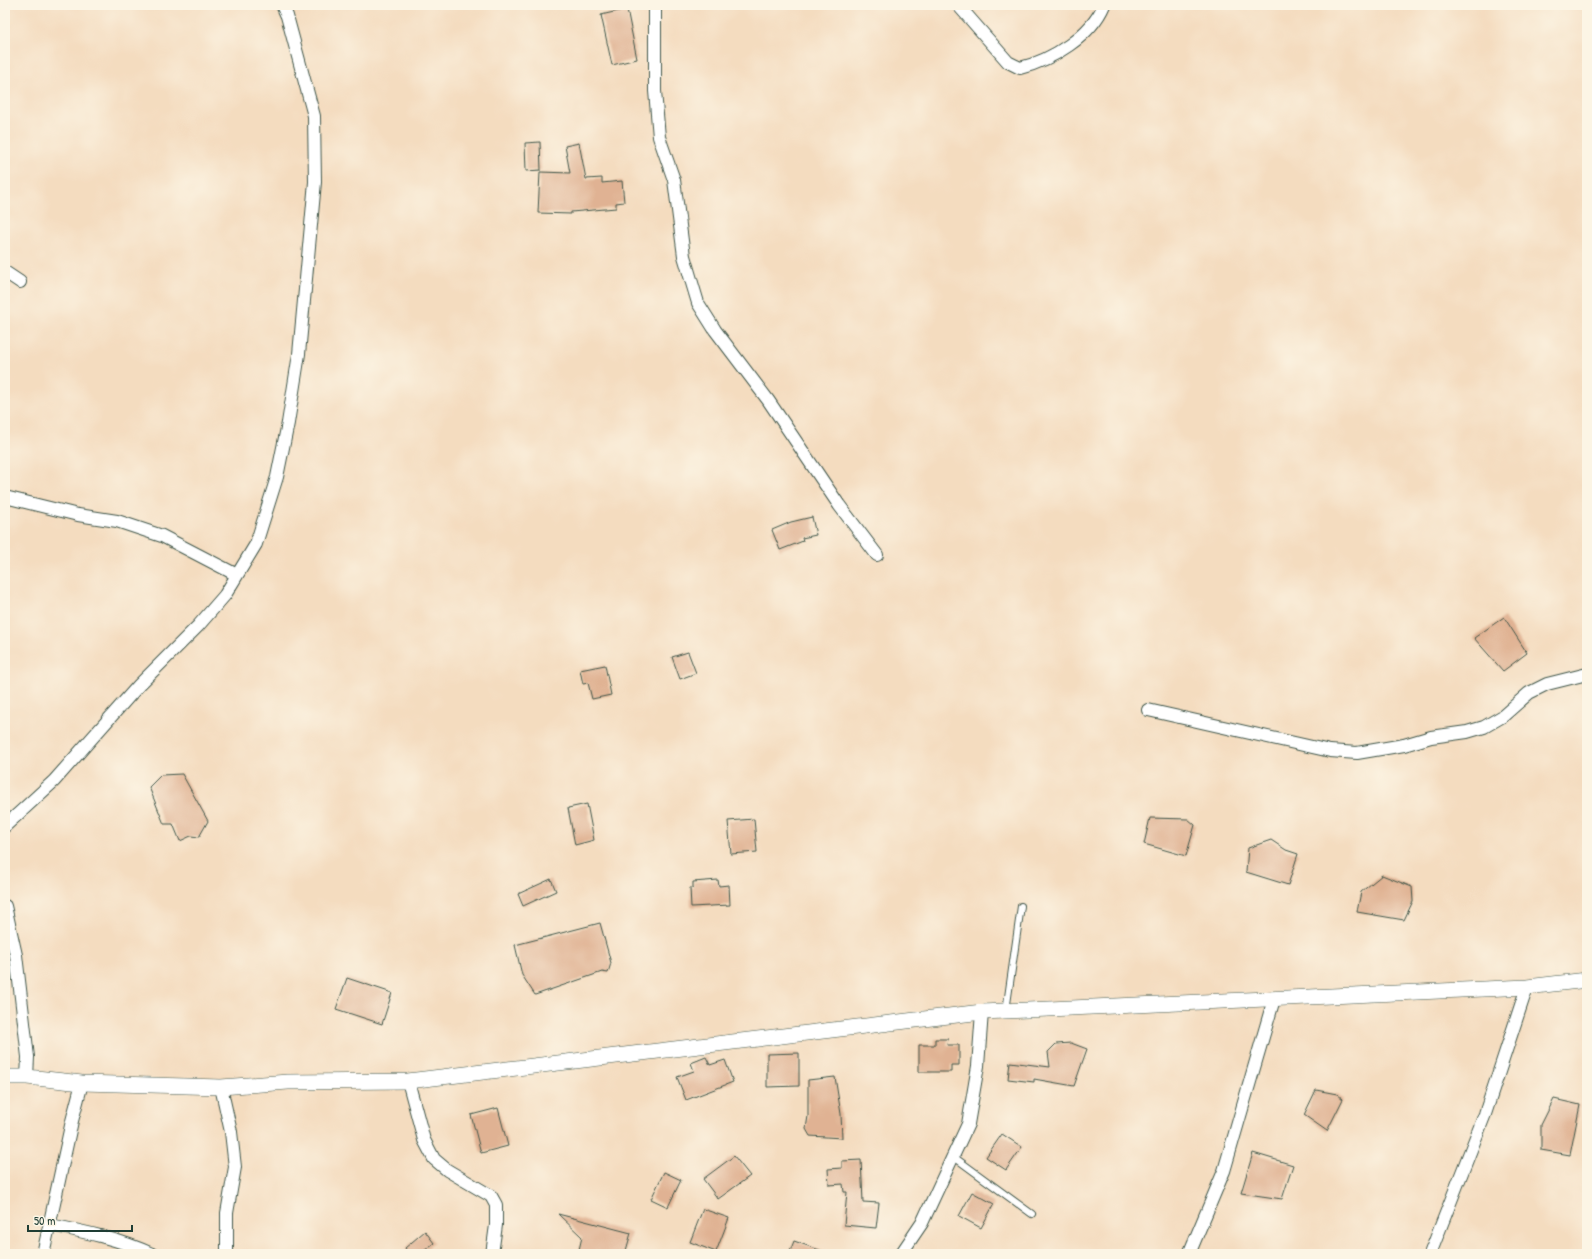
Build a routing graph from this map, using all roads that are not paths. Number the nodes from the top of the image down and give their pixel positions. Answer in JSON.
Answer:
{"nodes":[{"id":1,"x":282,"y":5,"type":"edge"},
{"id":2,"x":655,"y":5,"type":"edge"},
{"id":3,"x":958,"y":5,"type":"edge"},
{"id":4,"x":1104,"y":5,"type":"edge"},
{"id":5,"x":5,"y":272,"type":"edge"},
{"id":6,"x":20,"y":282,"type":"dead end"},
{"id":7,"x":5,"y":497,"type":"edge"},
{"id":8,"x":877,"y":555,"type":"dead end"},
{"id":9,"x":238,"y":575,"type":"junction"},
{"id":10,"x":1587,"y":674,"type":"edge"},
{"id":11,"x":1148,"y":710,"type":"dead end"},
{"id":12,"x":5,"y":826,"type":"edge"},
{"id":13,"x":5,"y":906,"type":"edge"},
{"id":14,"x":1021,"y":906,"type":"dead end"},
{"id":15,"x":1587,"y":980,"type":"edge"},
{"id":16,"x":1527,"y":987,"type":"junction"},
{"id":17,"x":1274,"y":999,"type":"junction"},
{"id":18,"x":1006,"y":1011,"type":"junction"},
{"id":19,"x":982,"y":1012,"type":"junction"},
{"id":20,"x":5,"y":1077,"type":"edge"},
{"id":21,"x":27,"y":1077,"type":"junction"},
{"id":22,"x":408,"y":1080,"type":"junction"},
{"id":23,"x":82,"y":1083,"type":"junction"},
{"id":24,"x":221,"y":1087,"type":"junction"},
{"id":25,"x":954,"y":1157,"type":"junction"},
{"id":26,"x":1032,"y":1214,"type":"dead end"},
{"id":27,"x":50,"y":1226,"type":"junction"},
{"id":28,"x":43,"y":1254,"type":"edge"},
{"id":29,"x":152,"y":1254,"type":"edge"},
{"id":30,"x":227,"y":1254,"type":"edge"},
{"id":31,"x":492,"y":1254,"type":"edge"},
{"id":32,"x":901,"y":1254,"type":"edge"},
{"id":33,"x":1189,"y":1254,"type":"edge"},
{"id":34,"x":1430,"y":1254,"type":"edge"}],
"edges":[{"from":1,"to":9,"type":"street"},
{"from":2,"to":8,"type":"street"},
{"from":3,"to":4,"type":"street"},
{"from":5,"to":6,"type":"street"},
{"from":7,"to":9,"type":"street"},
{"from":9,"to":12,"type":"street"},
{"from":10,"to":11,"type":"street"},
{"from":13,"to":21,"type":"street"},
{"from":14,"to":18,"type":"lane"},
{"from":15,"to":16,"type":"street"},
{"from":16,"to":17,"type":"street"},
{"from":16,"to":34,"type":"street"},
{"from":17,"to":18,"type":"street"},
{"from":17,"to":33,"type":"street"},
{"from":18,"to":19,"type":"street"},
{"from":19,"to":22,"type":"street"},
{"from":19,"to":25,"type":"street"},
{"from":20,"to":21,"type":"street"},
{"from":21,"to":23,"type":"street"},
{"from":22,"to":24,"type":"street"},
{"from":22,"to":31,"type":"street"},
{"from":23,"to":24,"type":"street"},
{"from":23,"to":27,"type":"street"},
{"from":24,"to":30,"type":"street"},
{"from":25,"to":26,"type":"lane"},
{"from":25,"to":32,"type":"street"},
{"from":27,"to":28,"type":"street"},
{"from":27,"to":29,"type":"street"}]}
